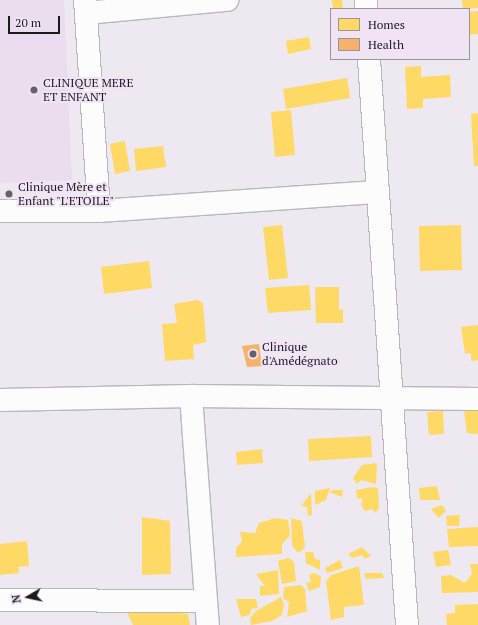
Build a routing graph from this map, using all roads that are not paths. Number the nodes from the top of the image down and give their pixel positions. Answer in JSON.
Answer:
{"nodes":[{"id":1,"x":227,"y":0,"type":"edge"},
{"id":2,"x":85,"y":6,"type":"edge"},
{"id":3,"x":369,"y":60,"type":"edge"},
{"id":4,"x":376,"y":192,"type":"junction"},
{"id":5,"x":0,"y":211,"type":"edge"},
{"id":6,"x":99,"y":211,"type":"junction"},
{"id":7,"x":191,"y":396,"type":"junction"},
{"id":8,"x":478,"y":399,"type":"edge"},
{"id":9,"x":0,"y":400,"type":"edge"},
{"id":10,"x":392,"y":400,"type":"junction"},
{"id":11,"x":0,"y":600,"type":"edge"},
{"id":12,"x":205,"y":600,"type":"junction"},
{"id":13,"x":208,"y":625,"type":"edge"},
{"id":14,"x":407,"y":625,"type":"edge"}],
"edges":[{"from":1,"to":2,"type":"street"},
{"from":2,"to":6,"type":"street"},
{"from":3,"to":4,"type":"street"},
{"from":4,"to":6,"type":"street"},
{"from":4,"to":10,"type":"street"},
{"from":5,"to":6,"type":"street"},
{"from":7,"to":9,"type":"street"},
{"from":7,"to":10,"type":"street"},
{"from":7,"to":12,"type":"street"},
{"from":8,"to":10,"type":"street"},
{"from":10,"to":14,"type":"street"},
{"from":11,"to":12,"type":"street"},
{"from":12,"to":13,"type":"street"}]}
